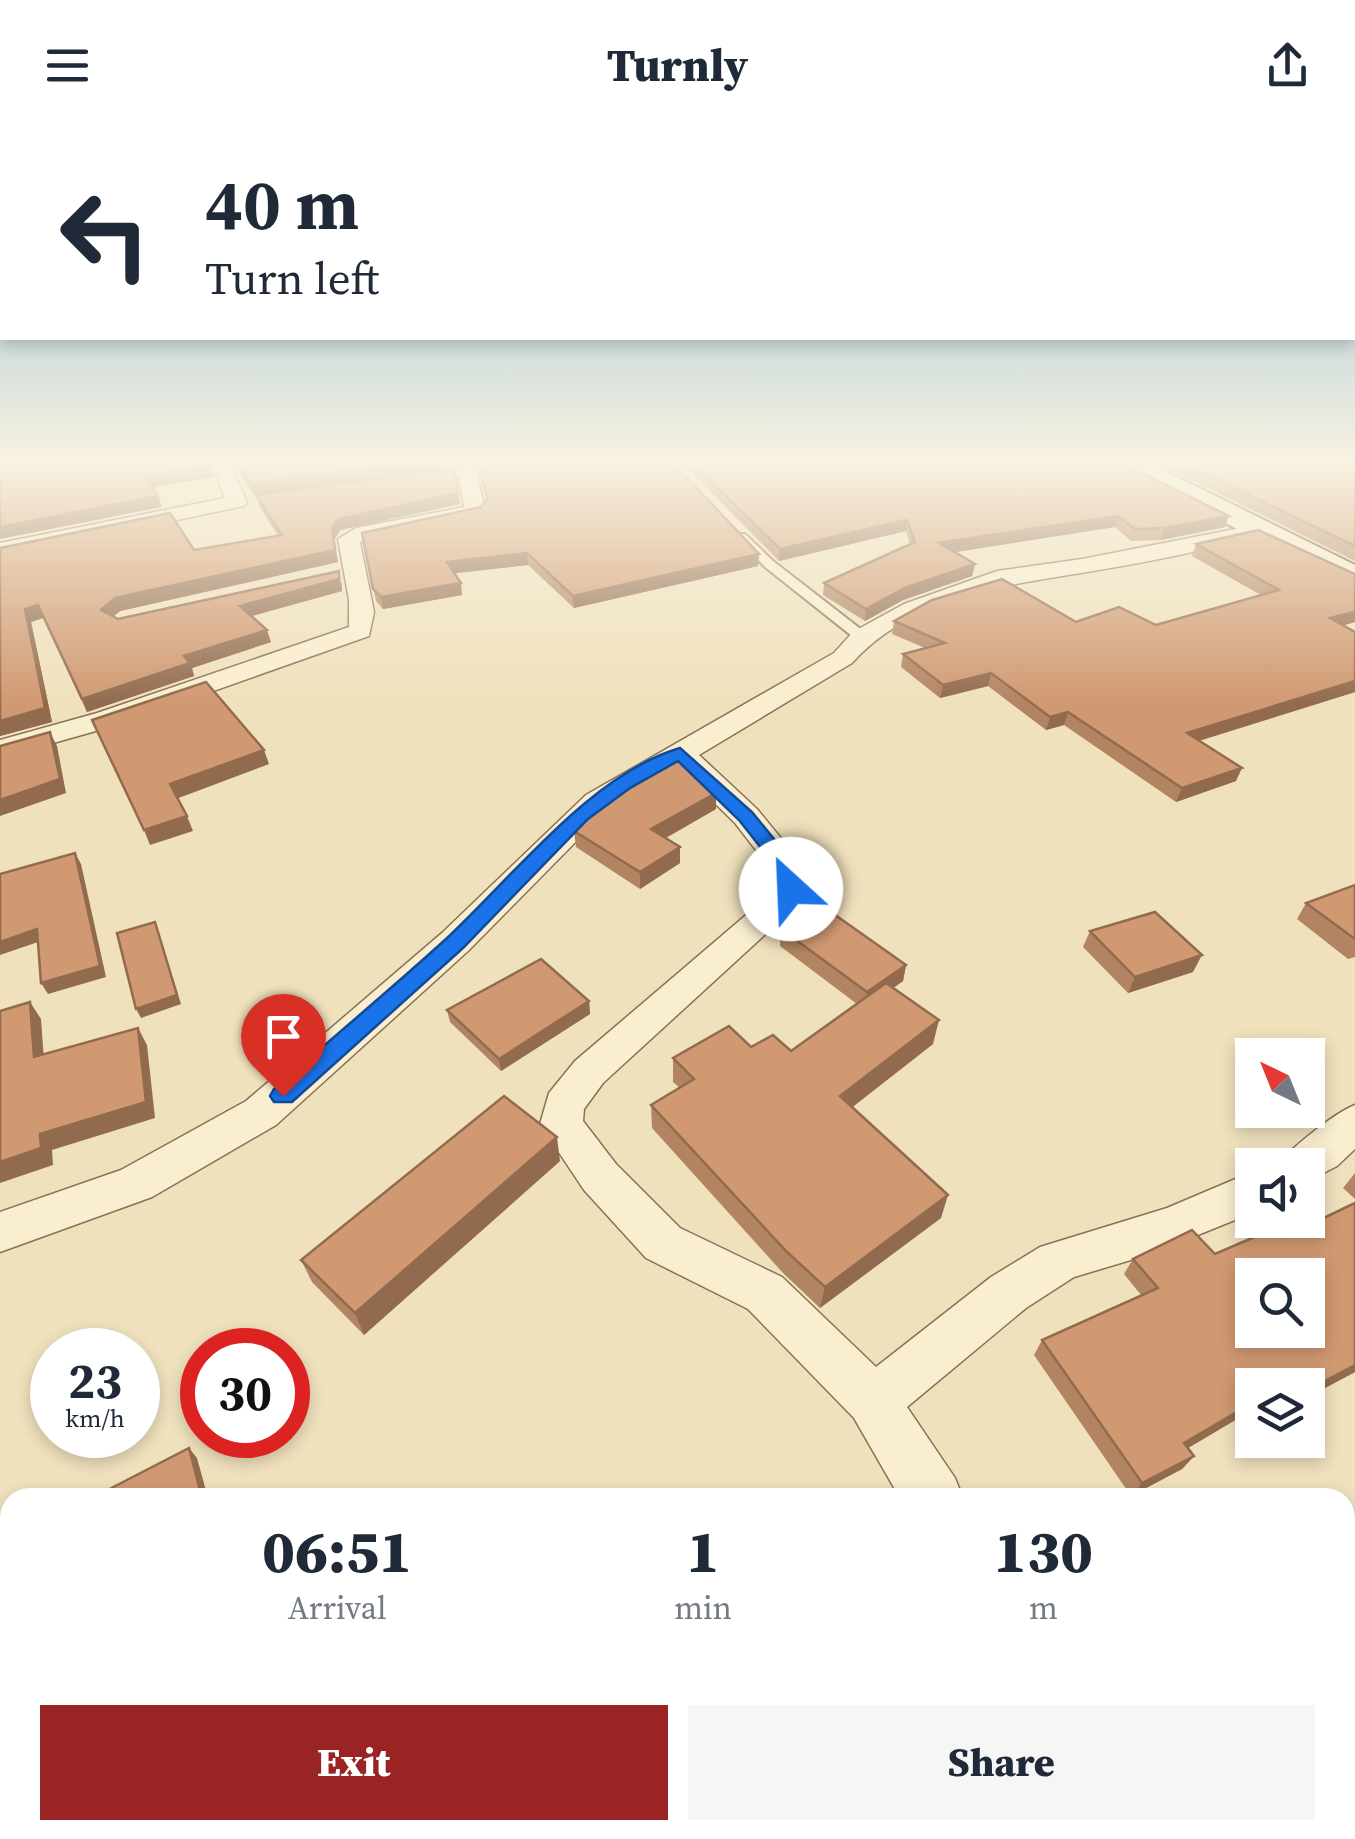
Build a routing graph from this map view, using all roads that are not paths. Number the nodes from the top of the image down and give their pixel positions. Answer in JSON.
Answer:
{"nodes":[{"id":1,"x":26,"y":545,"type":"edge"},
{"id":2,"x":349,"y":545,"type":"edge"},
{"id":3,"x":750,"y":545,"type":"edge"},
{"id":4,"x":1188,"y":545,"type":"edge"},
{"id":5,"x":1290,"y":545,"type":"edge"},
{"id":6,"x":0,"y":550,"type":"edge"},
{"id":7,"x":1355,"y":578,"type":"edge"},
{"id":8,"x":862,"y":638,"type":"junction"},
{"id":9,"x":0,"y":749,"type":"edge"},
{"id":10,"x":680,"y":753,"type":"junction"},
{"id":11,"x":1355,"y":1122,"type":"edge"},
{"id":12,"x":1325,"y":1150,"type":"edge"},
{"id":13,"x":1235,"y":1199,"type":"edge"},
{"id":14,"x":0,"y":1232,"type":"edge"},
{"id":15,"x":873,"y":1400,"type":"junction"},
{"id":16,"x":928,"y":1488,"type":"edge"}],
"edges":[{"from":1,"to":6,"type":"street"},
{"from":2,"to":9,"type":"street"},
{"from":3,"to":8,"type":"lane"},
{"from":4,"to":8,"type":"street"},
{"from":5,"to":7,"type":"main road"},
{"from":8,"to":10,"type":"street"},
{"from":10,"to":14,"type":"street"},
{"from":10,"to":15,"type":"street"},
{"from":11,"to":12,"type":"street"},
{"from":13,"to":15,"type":"street"},
{"from":15,"to":16,"type":"street"}]}
